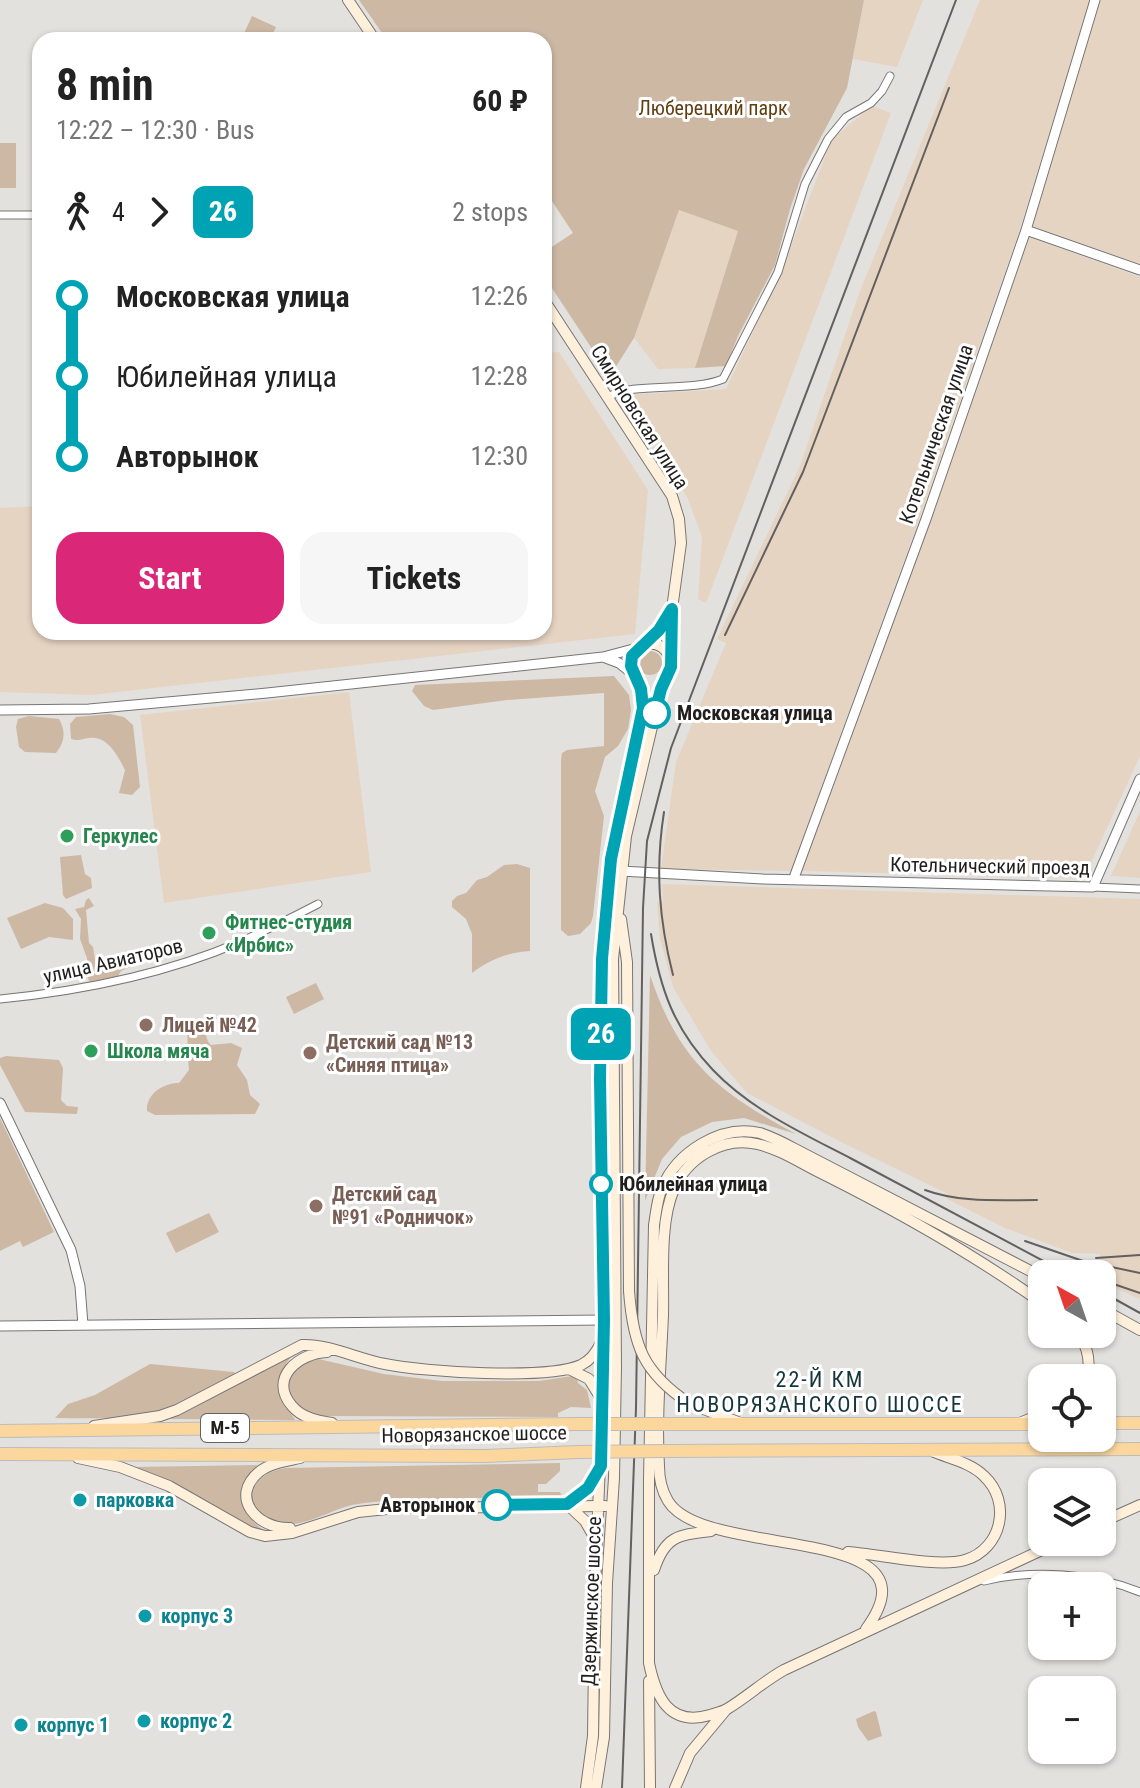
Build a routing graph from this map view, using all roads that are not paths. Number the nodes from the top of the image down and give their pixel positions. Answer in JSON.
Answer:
{"nodes":[{"id":1,"x":348,"y":0,"type":"edge"},
{"id":2,"x":1095,"y":0,"type":"edge"},
{"id":3,"x":370,"y":32,"type":"edge"},
{"id":4,"x":890,"y":76,"type":"dead end"},
{"id":5,"x":0,"y":215,"type":"edge"},
{"id":6,"x":32,"y":215,"type":"edge"},
{"id":7,"x":1026,"y":230,"type":"junction"},
{"id":8,"x":1140,"y":270,"type":"edge"},
{"id":9,"x":552,"y":312,"type":"edge"},
{"id":10,"x":608,"y":397,"type":"junction"},
{"id":11,"x":672,"y":609,"type":"junction"},
{"id":12,"x":640,"y":646,"type":"junction"},
{"id":13,"x":603,"y":657,"type":"junction"},
{"id":14,"x":670,"y":657,"type":"junction"},
{"id":15,"x":666,"y":676,"type":"junction"},
{"id":16,"x":636,"y":677,"type":"junction"},
{"id":17,"x":0,"y":710,"type":"edge"},
{"id":18,"x":1140,"y":779,"type":"edge"},
{"id":19,"x":621,"y":871,"type":"junction"},
{"id":20,"x":715,"y":875,"type":"junction"},
{"id":21,"x":795,"y":875,"type":"junction"},
{"id":22,"x":839,"y":880,"type":"junction"},
{"id":23,"x":1093,"y":887,"type":"junction"},
{"id":24,"x":1140,"y":889,"type":"edge"},
{"id":25,"x":618,"y":897,"type":"junction"},
{"id":26,"x":318,"y":904,"type":"dead end"},
{"id":27,"x":0,"y":999,"type":"edge"},
{"id":28,"x":0,"y":1103,"type":"edge"},
{"id":29,"x":1028,"y":1270,"type":"edge"},
{"id":30,"x":1028,"y":1293,"type":"edge"},
{"id":31,"x":1116,"y":1317,"type":"edge"},
{"id":32,"x":604,"y":1320,"type":"junction"},
{"id":33,"x":83,"y":1325,"type":"junction"},
{"id":34,"x":0,"y":1326,"type":"edge"},
{"id":35,"x":1140,"y":1330,"type":"edge"},
{"id":36,"x":603,"y":1336,"type":"junction"},
{"id":37,"x":337,"y":1351,"type":"junction"},
{"id":38,"x":610,"y":1367,"type":"junction"},
{"id":39,"x":567,"y":1368,"type":"junction"},
{"id":40,"x":603,"y":1403,"type":"junction"},
{"id":41,"x":1028,"y":1420,"type":"edge"},
{"id":42,"x":1116,"y":1423,"type":"edge"},
{"id":43,"x":1140,"y":1423,"type":"edge"},
{"id":44,"x":744,"y":1424,"type":"junction"},
{"id":45,"x":1018,"y":1424,"type":"junction"},
{"id":46,"x":1028,"y":1424,"type":"edge"},
{"id":47,"x":367,"y":1428,"type":"junction"},
{"id":48,"x":84,"y":1429,"type":"junction"},
{"id":49,"x":0,"y":1431,"type":"edge"},
{"id":50,"x":1140,"y":1449,"type":"edge"},
{"id":51,"x":927,"y":1450,"type":"junction"},
{"id":52,"x":0,"y":1454,"type":"edge"},
{"id":53,"x":44,"y":1454,"type":"junction"},
{"id":54,"x":320,"y":1455,"type":"junction"},
{"id":55,"x":601,"y":1466,"type":"junction"},
{"id":56,"x":567,"y":1504,"type":"junction"},
{"id":57,"x":612,"y":1505,"type":"junction"},
{"id":58,"x":1140,"y":1505,"type":"edge"},
{"id":59,"x":600,"y":1506,"type":"junction"},
{"id":60,"x":1116,"y":1516,"type":"edge"},
{"id":61,"x":312,"y":1526,"type":"junction"},
{"id":62,"x":717,"y":1530,"type":"junction"},
{"id":63,"x":598,"y":1544,"type":"junction"},
{"id":64,"x":826,"y":1550,"type":"junction"},
{"id":65,"x":1029,"y":1556,"type":"edge"},
{"id":66,"x":651,"y":1581,"type":"junction"},
{"id":67,"x":970,"y":1584,"type":"junction"},
{"id":68,"x":1140,"y":1592,"type":"edge"},
{"id":69,"x":865,"y":1632,"type":"junction"},
{"id":70,"x":649,"y":1663,"type":"junction"},
{"id":71,"x":726,"y":1710,"type":"junction"},
{"id":72,"x":599,"y":1714,"type":"junction"},
{"id":73,"x":586,"y":1788,"type":"edge"},
{"id":74,"x":596,"y":1788,"type":"edge"},
{"id":75,"x":650,"y":1788,"type":"edge"},
{"id":76,"x":675,"y":1788,"type":"edge"}],
"edges":[{"from":1,"to":3,"type":"main road"},
{"from":2,"to":7,"type":"street","name":"Котельническая улица"},
{"from":4,"to":10,"type":"street"},
{"from":5,"to":6,"type":"street"},
{"from":7,"to":8,"type":"street"},
{"from":7,"to":21,"type":"street","name":"Котельническая улица"},
{"from":9,"to":10,"type":"main road","name":"Смирновская улица"},
{"from":10,"to":11,"type":"main road","name":"Смирновская улица"},
{"from":11,"to":12,"type":"main road"},
{"from":11,"to":14,"type":"main road","name":"Смирновская улица"},
{"from":12,"to":13,"type":"street"},
{"from":12,"to":14,"type":"main road"},
{"from":12,"to":16,"type":"main road"},
{"from":13,"to":16,"type":"street"},
{"from":13,"to":17,"type":"street"},
{"from":14,"to":15,"type":"main road","name":"Смирновская улица"},
{"from":15,"to":16,"type":"main road"},
{"from":15,"to":19,"type":"main road","name":"Смирновская улица"},
{"from":16,"to":32,"type":"main road"},
{"from":18,"to":23,"type":"street"},
{"from":19,"to":20,"type":"street","name":"Котельнический проезд"},
{"from":19,"to":25,"type":"main road","name":"Смирновская улица"},
{"from":20,"to":21,"type":"street","name":"Котельнический проезд"},
{"from":20,"to":22,"type":"street","name":"Котельнический проезд"},
{"from":21,"to":22,"type":"street","name":"Котельнический проезд"},
{"from":22,"to":23,"type":"street","name":"Котельнический проезд"},
{"from":23,"to":24,"type":"street","name":"Котельнический проезд"},
{"from":25,"to":38,"type":"main road","name":"Смирновская улица"},
{"from":25,"to":44,"type":"main road","number":"М-5","bridge":true},
{"from":26,"to":27,"type":"street","name":"улица Авиаторов"},
{"from":28,"to":33,"type":"street"},
{"from":29,"to":66,"type":"main road"},
{"from":30,"to":62,"type":"main road"},
{"from":31,"to":35,"type":"main road"},
{"from":32,"to":33,"type":"street"},
{"from":32,"to":36,"type":"main road"},
{"from":33,"to":34,"type":"street"},
{"from":36,"to":38,"type":"main road"},
{"from":36,"to":39,"type":"main road","number":"М-5"},
{"from":37,"to":39,"type":"main road","number":"М-5"},
{"from":37,"to":47,"type":"main road","number":"М-5"},
{"from":37,"to":48,"type":"main road","number":"М-5"},
{"from":38,"to":40,"type":"main road","name":"Дзержинское шоссе"},
{"from":38,"to":57,"type":"main road","name":"Дзержинское шоссе"},
{"from":39,"to":40,"type":"main road"},
{"from":40,"to":55,"type":"main road","name":"Дзержинское шоссе"},
{"from":41,"to":45,"type":"main road","number":"М-5"},
{"from":42,"to":43,"type":"highway"},
{"from":44,"to":45,"type":"highway","name":"Новорязанское шоссе","number":"М-5"},
{"from":44,"to":47,"type":"highway","name":"Новорязанское шоссе","number":"М-5","bridge":true},
{"from":45,"to":46,"type":"highway","name":"Новорязанское шоссе","number":"М-5"},
{"from":47,"to":48,"type":"highway","name":"Новорязанское шоссе","number":"М-5"},
{"from":48,"to":49,"type":"highway","name":"Новорязанское шоссе","number":"М-5"},
{"from":50,"to":51,"type":"highway","name":"Новорязанское шоссе","number":"М-5"},
{"from":51,"to":54,"type":"highway","name":"Новорязанское шоссе","number":"М-5","bridge":true},
{"from":51,"to":64,"type":"main road","number":"М-5"},
{"from":52,"to":53,"type":"highway","name":"Новорязанское шоссе","number":"М-5"},
{"from":53,"to":54,"type":"highway","name":"Новорязанское шоссе","number":"М-5"},
{"from":53,"to":61,"type":"main road","number":"М-5"},
{"from":54,"to":61,"type":"main road","number":"М-5"},
{"from":55,"to":56,"type":"main road"},
{"from":55,"to":59,"type":"main road","name":"Дзержинское шоссе"},
{"from":56,"to":59,"type":"main road","number":"М-5"},
{"from":56,"to":61,"type":"main road","number":"М-5"},
{"from":56,"to":63,"type":"main road"},
{"from":57,"to":59,"type":"main road"},
{"from":57,"to":72,"type":"main road","name":"Дзержинское шоссе"},
{"from":58,"to":60,"type":"main road"},
{"from":59,"to":63,"type":"main road","name":"Дзержинское шоссе"},
{"from":62,"to":64,"type":"main road"},
{"from":62,"to":66,"type":"main road"},
{"from":63,"to":72,"type":"main road","name":"Дзержинское шоссе"},
{"from":64,"to":69,"type":"main road"},
{"from":65,"to":67,"type":"main road"},
{"from":66,"to":70,"type":"main road"},
{"from":67,"to":68,"type":"street"},
{"from":67,"to":69,"type":"main road"},
{"from":69,"to":71,"type":"main road"},
{"from":70,"to":71,"type":"main road"},
{"from":70,"to":75,"type":"main road"},
{"from":71,"to":76,"type":"main road"},
{"from":72,"to":73,"type":"main road","name":"Дзержинское шоссе"},
{"from":72,"to":74,"type":"main road","name":"Дзержинское шоссе"}]}
